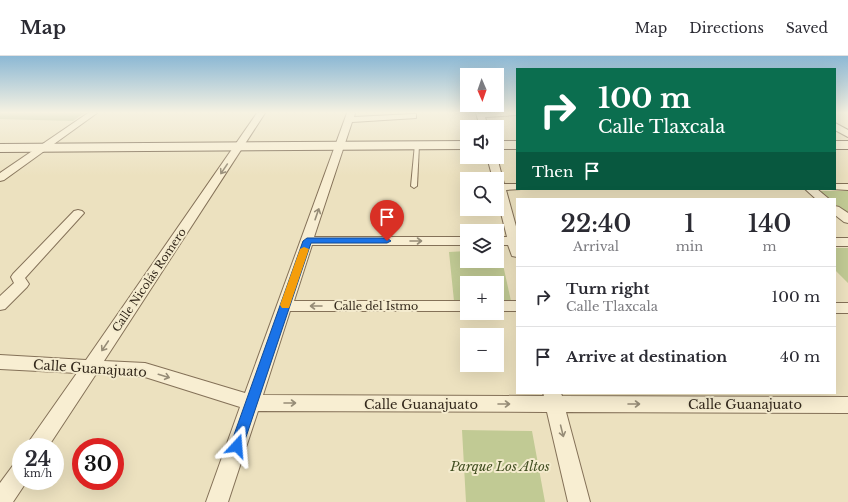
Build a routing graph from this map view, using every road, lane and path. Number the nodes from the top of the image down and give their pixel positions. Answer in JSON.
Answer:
{"nodes":[{"id":1,"x":64,"y":134,"type":"edge"},
{"id":2,"x":247,"y":134,"type":"edge"},
{"id":3,"x":344,"y":134,"type":"edge"},
{"id":4,"x":417,"y":145,"type":"junction"},
{"id":5,"x":460,"y":145,"type":"edge"},
{"id":6,"x":504,"y":145,"type":"edge"},
{"id":7,"x":516,"y":145,"type":"edge"},
{"id":8,"x":836,"y":145,"type":"edge"},
{"id":9,"x":239,"y":146,"type":"junction"},
{"id":10,"x":340,"y":146,"type":"junction"},
{"id":11,"x":848,"y":146,"type":"edge"},
{"id":12,"x":45,"y":147,"type":"junction"},
{"id":13,"x":0,"y":148,"type":"edge"},
{"id":14,"x":0,"y":178,"type":"edge"},
{"id":15,"x":414,"y":186,"type":"dead end"},
{"id":16,"x":504,"y":187,"type":"edge"},
{"id":17,"x":516,"y":187,"type":"edge"},
{"id":18,"x":836,"y":187,"type":"edge"},
{"id":19,"x":848,"y":187,"type":"edge"},
{"id":20,"x":811,"y":190,"type":"edge"},
{"id":21,"x":822,"y":198,"type":"edge"},
{"id":22,"x":504,"y":202,"type":"edge"},
{"id":23,"x":836,"y":210,"type":"edge"},
{"id":24,"x":78,"y":213,"type":"dead end"},
{"id":25,"x":848,"y":219,"type":"edge"},
{"id":26,"x":307,"y":241,"type":"junction"},
{"id":27,"x":460,"y":241,"type":"edge"},
{"id":28,"x":504,"y":242,"type":"edge"},
{"id":29,"x":836,"y":242,"type":"edge"},
{"id":30,"x":848,"y":242,"type":"edge"},
{"id":31,"x":516,"y":245,"type":"edge"},
{"id":32,"x":0,"y":305,"type":"edge"},
{"id":33,"x":285,"y":306,"type":"junction"},
{"id":34,"x":460,"y":306,"type":"edge"},
{"id":35,"x":504,"y":306,"type":"edge"},
{"id":36,"x":516,"y":306,"type":"edge"},
{"id":37,"x":836,"y":308,"type":"edge"},
{"id":38,"x":848,"y":308,"type":"edge"},
{"id":39,"x":0,"y":362,"type":"edge"},
{"id":40,"x":91,"y":367,"type":"junction"},
{"id":41,"x":553,"y":398,"type":"edge"},
{"id":42,"x":251,"y":403,"type":"junction"},
{"id":43,"x":848,"y":405,"type":"edge"},
{"id":44,"x":43,"y":438,"type":"edge"},
{"id":45,"x":12,"y":484,"type":"edge"},
{"id":46,"x":0,"y":502,"type":"edge"},
{"id":47,"x":217,"y":502,"type":"edge"},
{"id":48,"x":579,"y":502,"type":"edge"}],
"edges":[{"from":1,"to":12,"type":"street"},
{"from":2,"to":9,"type":"street","name":"Calle Nicolás Romero"},
{"from":3,"to":10,"type":"street"},
{"from":4,"to":5,"type":"street"},
{"from":4,"to":10,"type":"street"},
{"from":4,"to":15,"type":"lane"},
{"from":6,"to":7,"type":"street"},
{"from":8,"to":11,"type":"street"},
{"from":9,"to":10,"type":"street"},
{"from":9,"to":12,"type":"street"},
{"from":9,"to":40,"type":"street","name":"Calle Nicolás Romero","one_way":true},
{"from":26,"to":10,"type":"street","one_way":true},
{"from":12,"to":13,"type":"street"},
{"from":12,"to":14,"type":"street"},
{"from":16,"to":17,"type":"street"},
{"from":18,"to":19,"type":"street"},
{"from":20,"to":21,"type":"street"},
{"from":22,"to":31,"type":"street"},
{"from":23,"to":25,"type":"street"},
{"from":24,"to":32,"type":"street"},
{"from":26,"to":27,"type":"street","one_way":true},
{"from":26,"to":33,"type":"street"},
{"from":28,"to":31,"type":"street"},
{"from":29,"to":30,"type":"street"},
{"from":34,"to":33,"type":"street","name":"Calle del Istmo","one_way":true},
{"from":33,"to":42,"type":"street"},
{"from":35,"to":36,"type":"street"},
{"from":37,"to":38,"type":"street"},
{"from":39,"to":40,"type":"street","name":"Calle Guanajuato"},
{"from":40,"to":42,"type":"street","name":"Calle Guanajuato","one_way":true},
{"from":40,"to":44,"type":"street","name":"Calle Nicolás Romero"},
{"from":42,"to":41,"type":"street","name":"Calle Guanajuato","one_way":true},
{"from":41,"to":43,"type":"street","name":"Calle Guanajuato","one_way":true},
{"from":41,"to":48,"type":"street","one_way":true},
{"from":42,"to":47,"type":"street"},
{"from":45,"to":46,"type":"street"}]}
